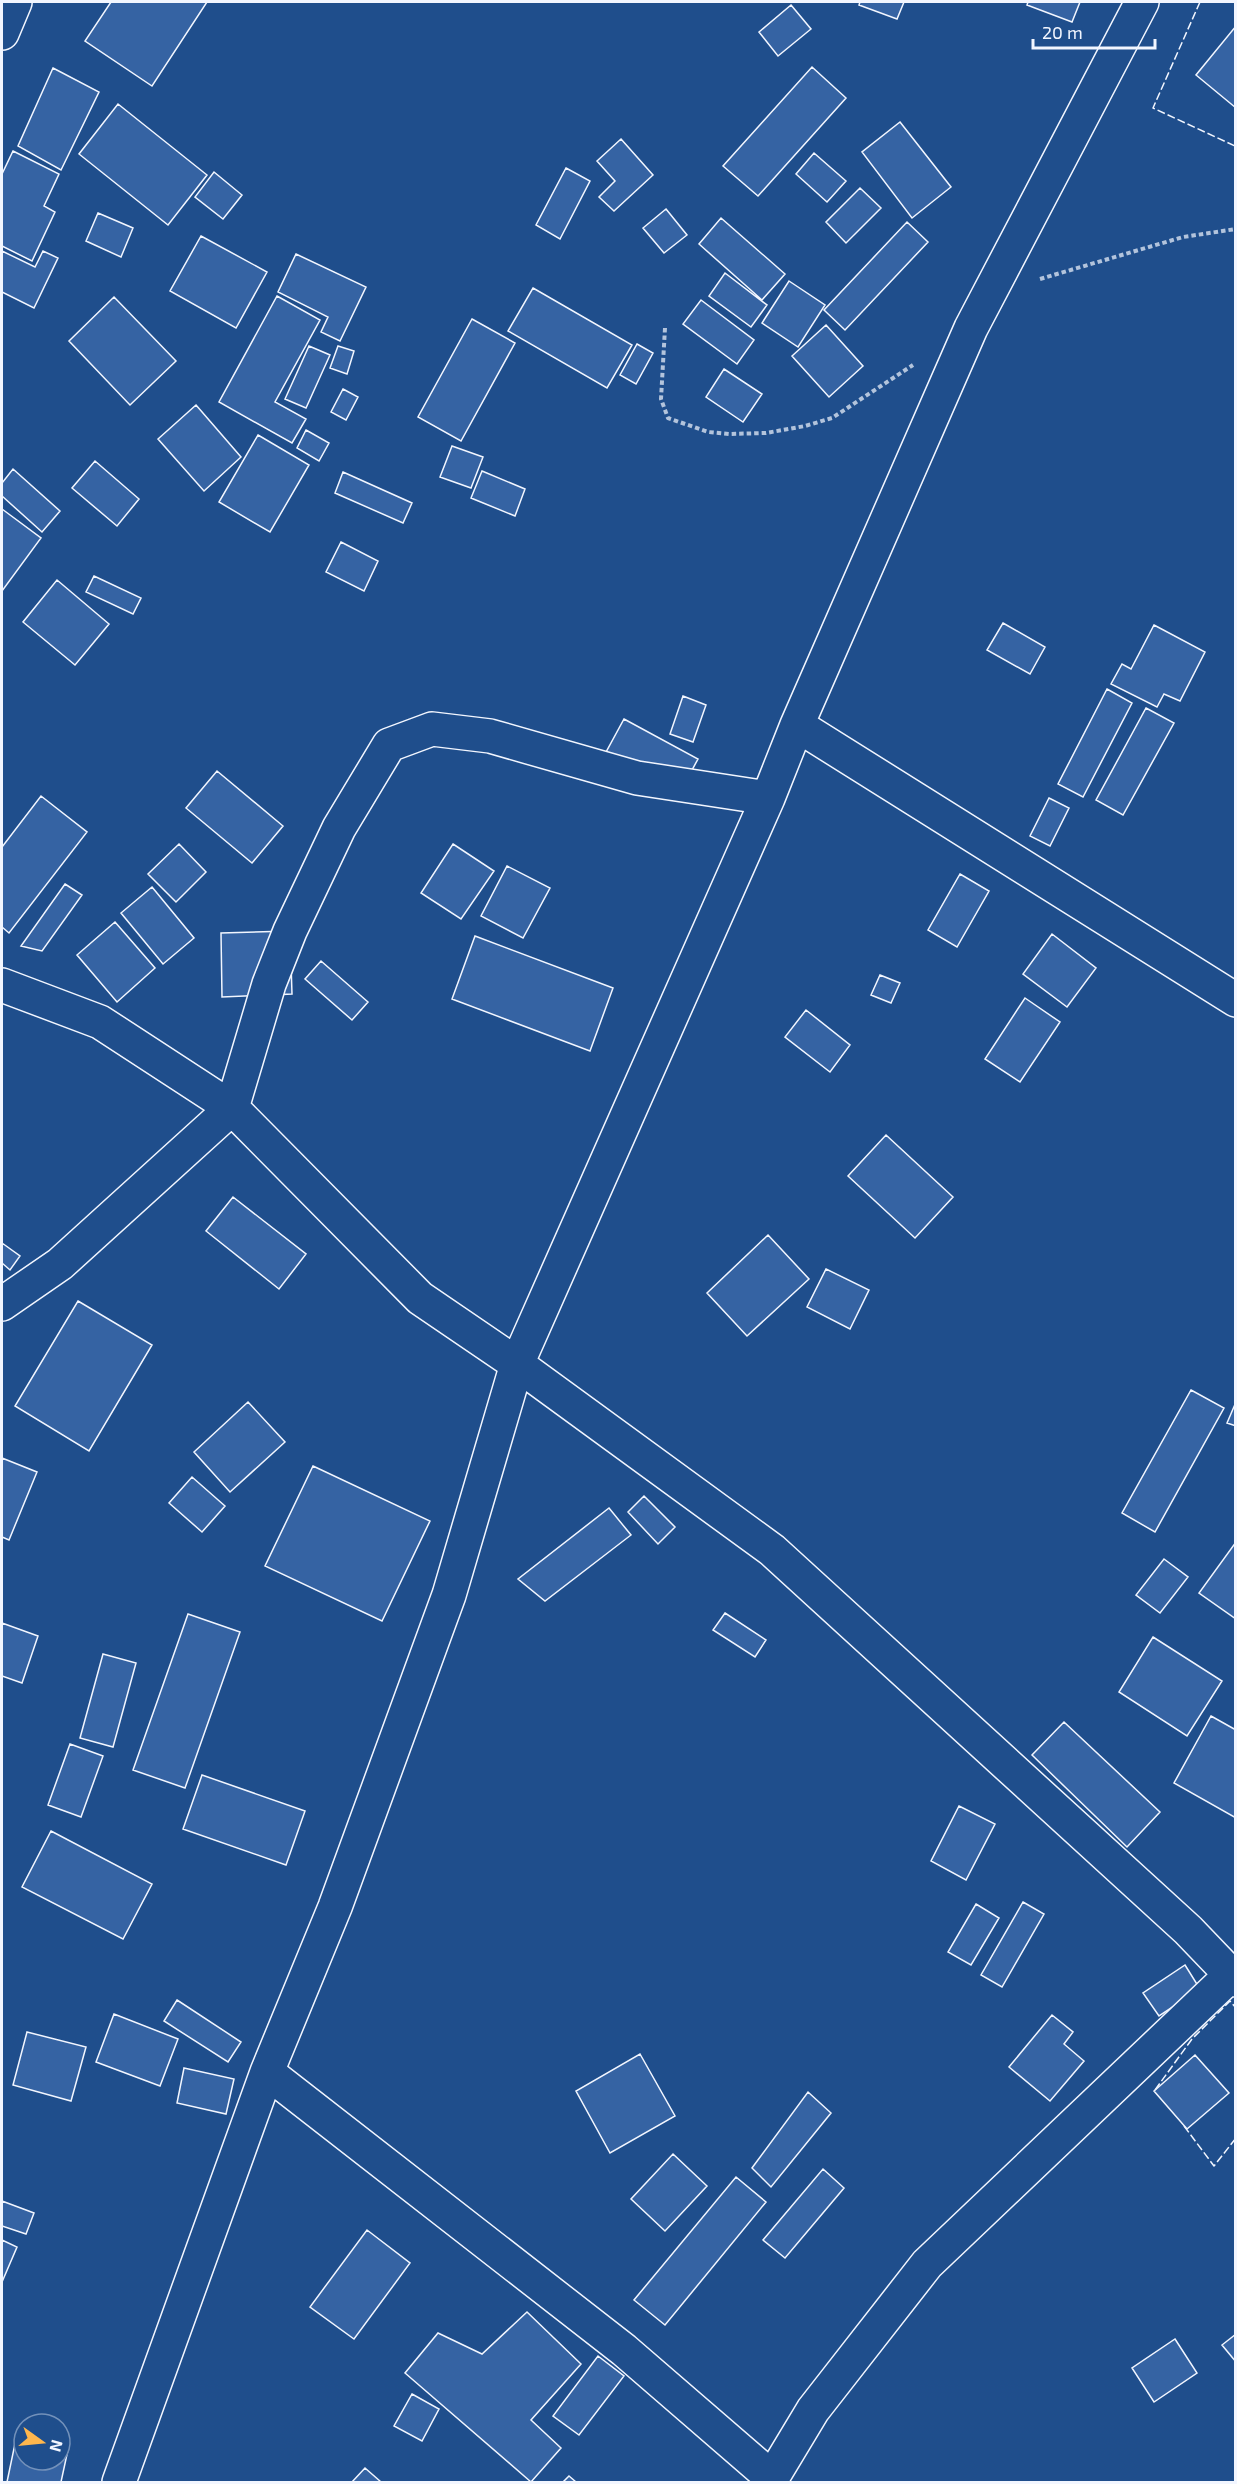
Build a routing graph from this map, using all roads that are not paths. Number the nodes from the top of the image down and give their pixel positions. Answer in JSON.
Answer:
{"nodes":[{"id":1,"x":15,"y":2,"type":"edge"},
{"id":2,"x":1142,"y":2,"type":"edge"},
{"id":3,"x":2,"y":33,"type":"edge"},
{"id":4,"x":797,"y":725,"type":"junction"},
{"id":5,"x":768,"y":798,"type":"junction"},
{"id":6,"x":2,"y":985,"type":"edge"},
{"id":7,"x":1236,"y":1000,"type":"edge"},
{"id":8,"x":232,"y":1107,"type":"junction"},
{"id":9,"x":2,"y":1304,"type":"edge"},
{"id":10,"x":518,"y":1364,"type":"junction"},
{"id":11,"x":1234,"y":1977,"type":"edge"},
{"id":12,"x":267,"y":2072,"type":"junction"},
{"id":13,"x":119,"y":2482,"type":"edge"}],
"edges":[{"from":1,"to":3,"type":"street"},
{"from":2,"to":4,"type":"street"},
{"from":4,"to":5,"type":"street"},
{"from":4,"to":7,"type":"street"},
{"from":5,"to":8,"type":"street"},
{"from":5,"to":10,"type":"street"},
{"from":6,"to":8,"type":"street"},
{"from":8,"to":9,"type":"street"},
{"from":8,"to":10,"type":"street"},
{"from":10,"to":11,"type":"street"},
{"from":10,"to":12,"type":"street"},
{"from":11,"to":12,"type":"street"},
{"from":12,"to":13,"type":"street"}]}
